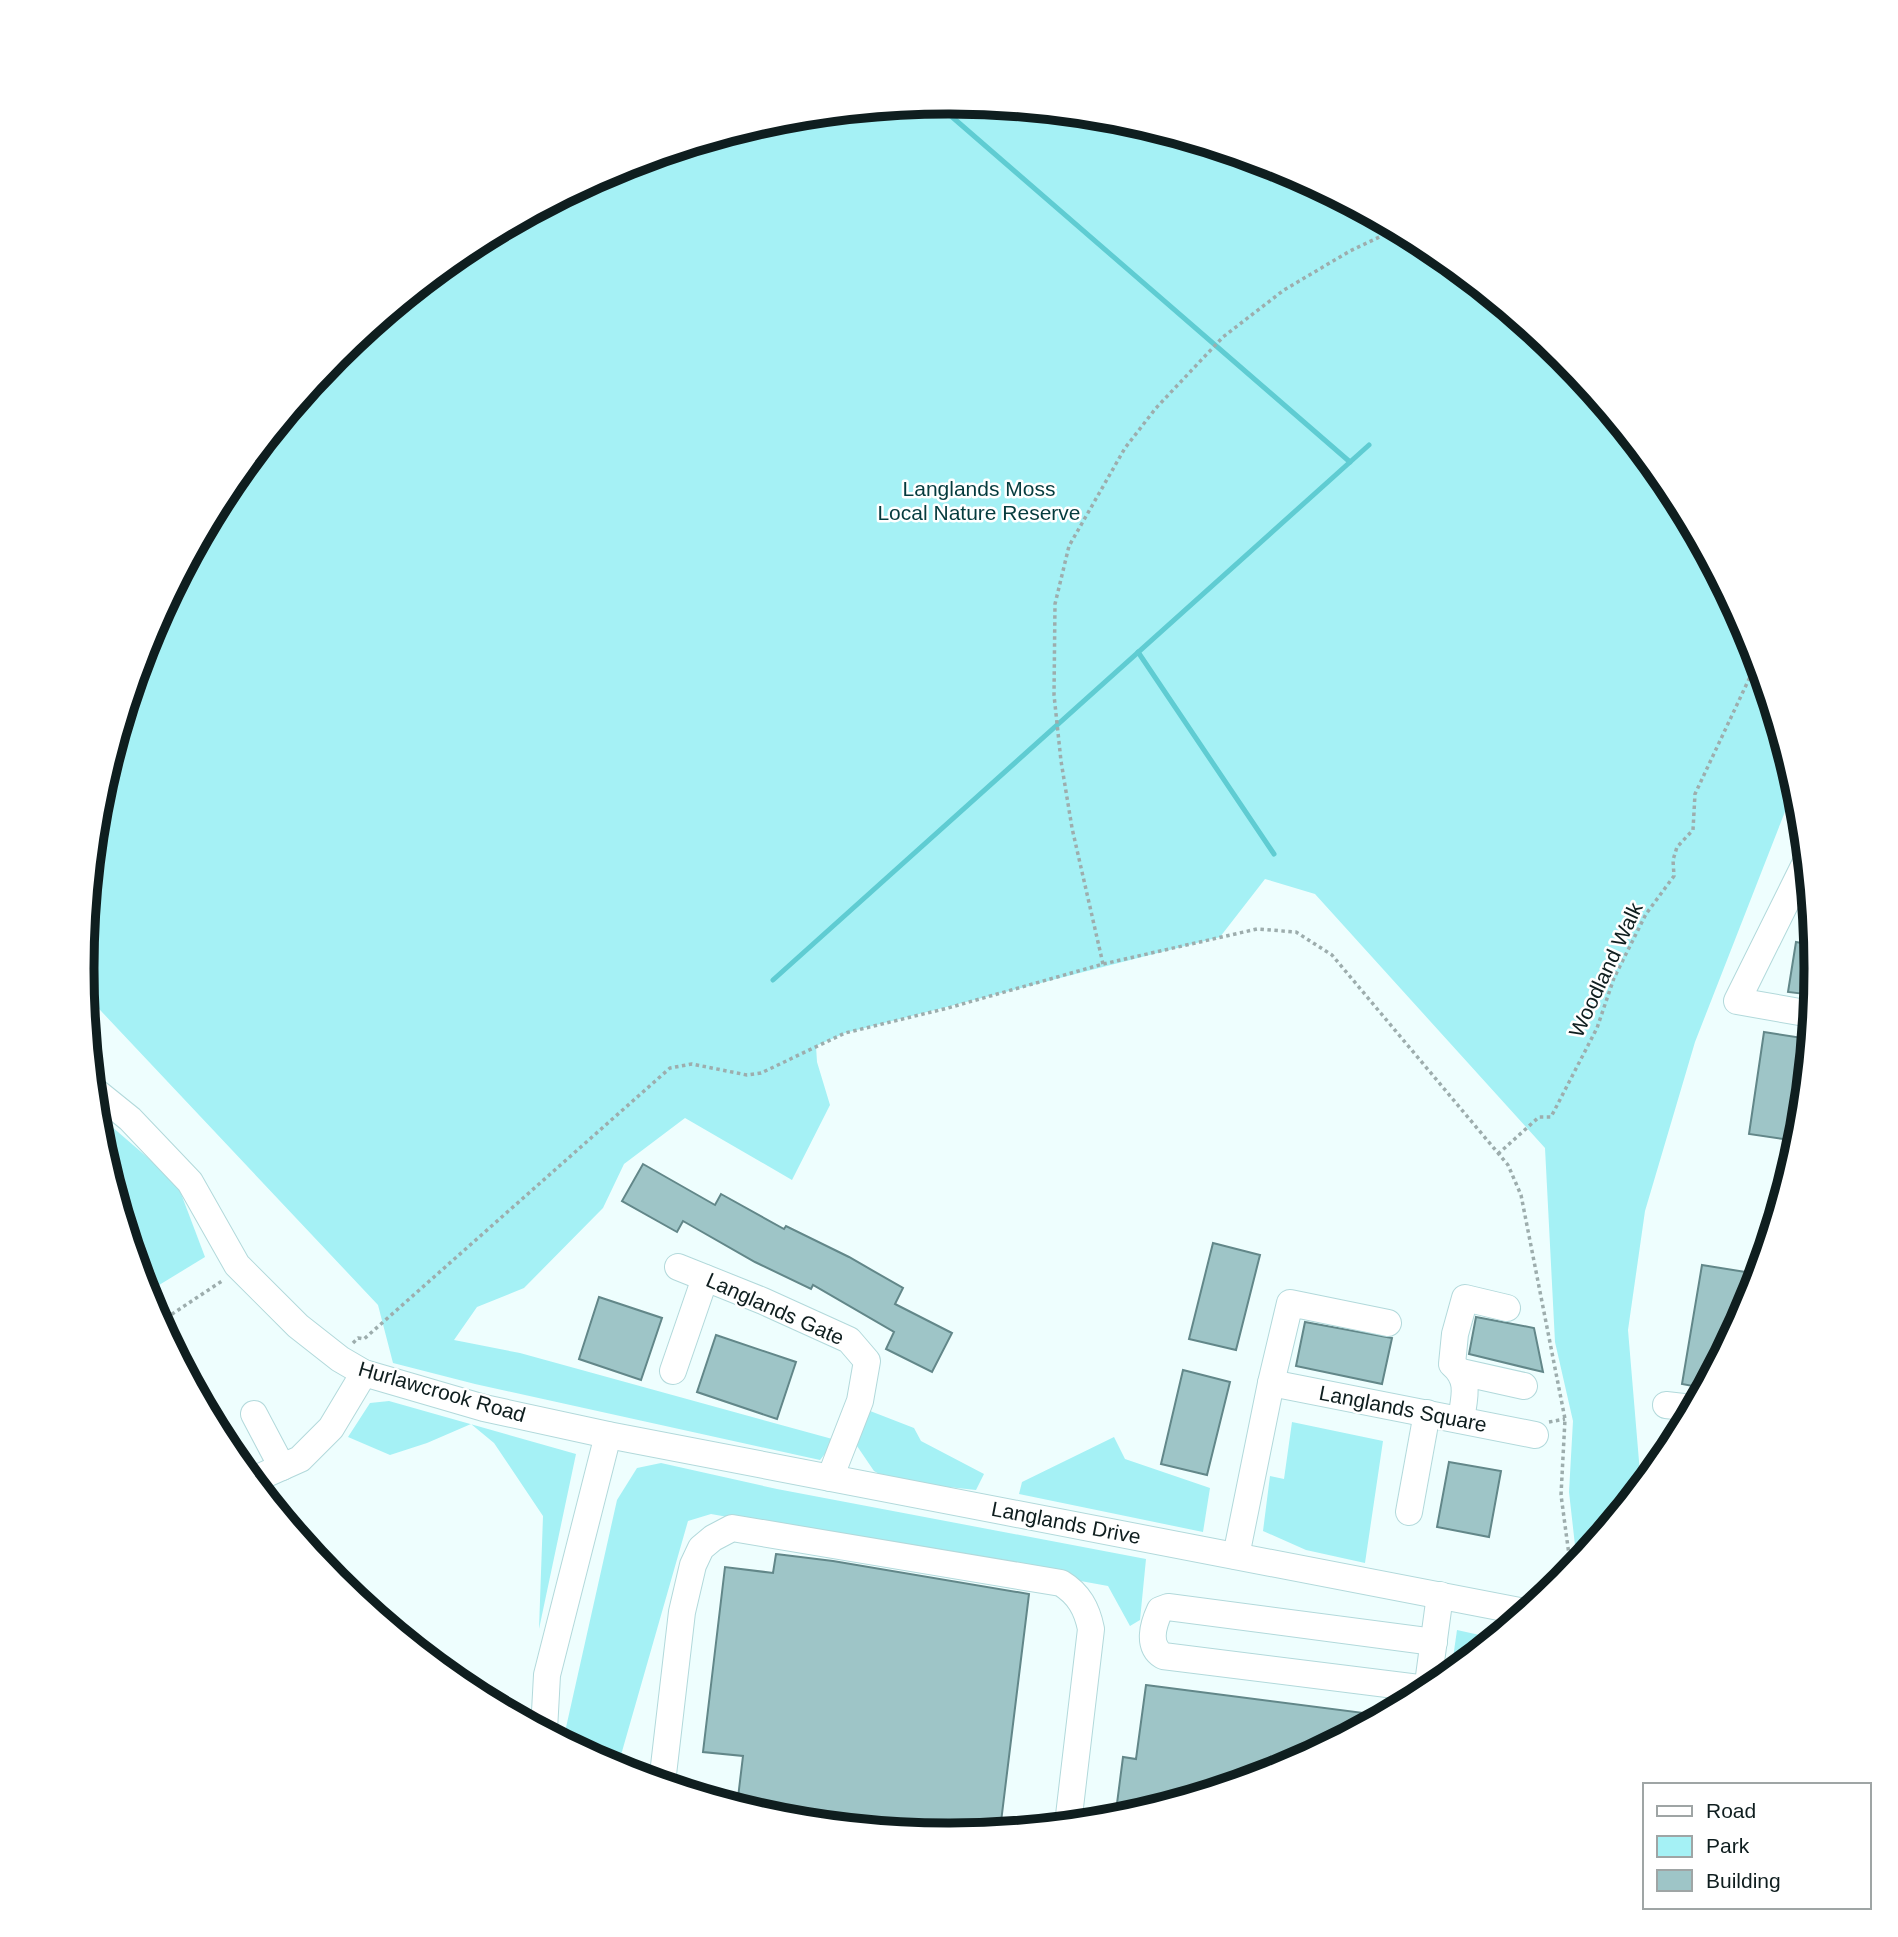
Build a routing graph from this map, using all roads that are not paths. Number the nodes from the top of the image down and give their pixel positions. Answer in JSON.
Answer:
{"nodes":[{"id":1,"x":1798,"y":878,"type":"edge"},
{"id":2,"x":1802,"y":1012,"type":"edge"},
{"id":3,"x":105,"y":1099,"type":"edge"},
{"id":4,"x":678,"y":1267,"type":"dead end"},
{"id":5,"x":705,"y":1278,"type":"junction"},
{"id":6,"x":1507,"y":1308,"type":"dead end"},
{"id":7,"x":1388,"y":1324,"type":"dead end"},
{"id":8,"x":673,"y":1371,"type":"dead end"},
{"id":9,"x":1461,"y":1372,"type":"junction"},
{"id":10,"x":364,"y":1373,"type":"junction"},
{"id":11,"x":1270,"y":1383,"type":"junction"},
{"id":12,"x":1524,"y":1386,"type":"dead end"},
{"id":13,"x":1666,"y":1405,"type":"dead end"},
{"id":14,"x":1682,"y":1407,"type":"edge"},
{"id":15,"x":254,"y":1413,"type":"dead end"},
{"id":16,"x":1427,"y":1413,"type":"junction"},
{"id":17,"x":1461,"y":1420,"type":"junction"},
{"id":18,"x":608,"y":1435,"type":"junction"},
{"id":19,"x":1535,"y":1435,"type":"dead end"},
{"id":20,"x":282,"y":1467,"type":"junction"},
{"id":21,"x":262,"y":1476,"type":"edge"},
{"id":22,"x":830,"y":1478,"type":"junction"},
{"id":23,"x":1409,"y":1512,"type":"dead end"},
{"id":24,"x":1236,"y":1556,"type":"junction"},
{"id":25,"x":1440,"y":1595,"type":"junction"},
{"id":26,"x":1513,"y":1610,"type":"edge"},
{"id":27,"x":1434,"y":1642,"type":"junction"},
{"id":28,"x":1429,"y":1675,"type":"edge"},
{"id":29,"x":1410,"y":1688,"type":"edge"},
{"id":30,"x":544,"y":1721,"type":"edge"},
{"id":31,"x":663,"y":1774,"type":"edge"},
{"id":32,"x":1069,"y":1815,"type":"edge"}],
"edges":[{"from":1,"to":2,"type":"street"},
{"from":3,"to":10,"type":"street","name":"Hurlawcrook Road"},
{"from":4,"to":5,"type":"street","name":"Langlands Gate"},
{"from":5,"to":8,"type":"street"},
{"from":5,"to":22,"type":"street","name":"Langlands Gate"},
{"from":6,"to":9,"type":"street"},
{"from":7,"to":11,"type":"street"},
{"from":9,"to":12,"type":"street"},
{"from":9,"to":17,"type":"street"},
{"from":10,"to":18,"type":"street","name":"Hurlawcrook Road"},
{"from":10,"to":20,"type":"street"},
{"from":11,"to":16,"type":"street","name":"Langlands Square"},
{"from":11,"to":24,"type":"street"},
{"from":13,"to":14,"type":"street"},
{"from":15,"to":20,"type":"street"},
{"from":16,"to":17,"type":"street","name":"Langlands Square"},
{"from":16,"to":23,"type":"street"},
{"from":17,"to":19,"type":"street","name":"Langlands Square"},
{"from":18,"to":22,"type":"street","name":"Langlands Drive"},
{"from":18,"to":30,"type":"street"},
{"from":20,"to":21,"type":"street"},
{"from":22,"to":24,"type":"street","name":"Langlands Drive"},
{"from":24,"to":25,"type":"street","name":"Langlands Drive"},
{"from":25,"to":26,"type":"street","name":"Langlands Drive"},
{"from":25,"to":27,"type":"street"},
{"from":27,"to":28,"type":"street"},
{"from":27,"to":29,"type":"street"},
{"from":31,"to":32,"type":"street"}]}
